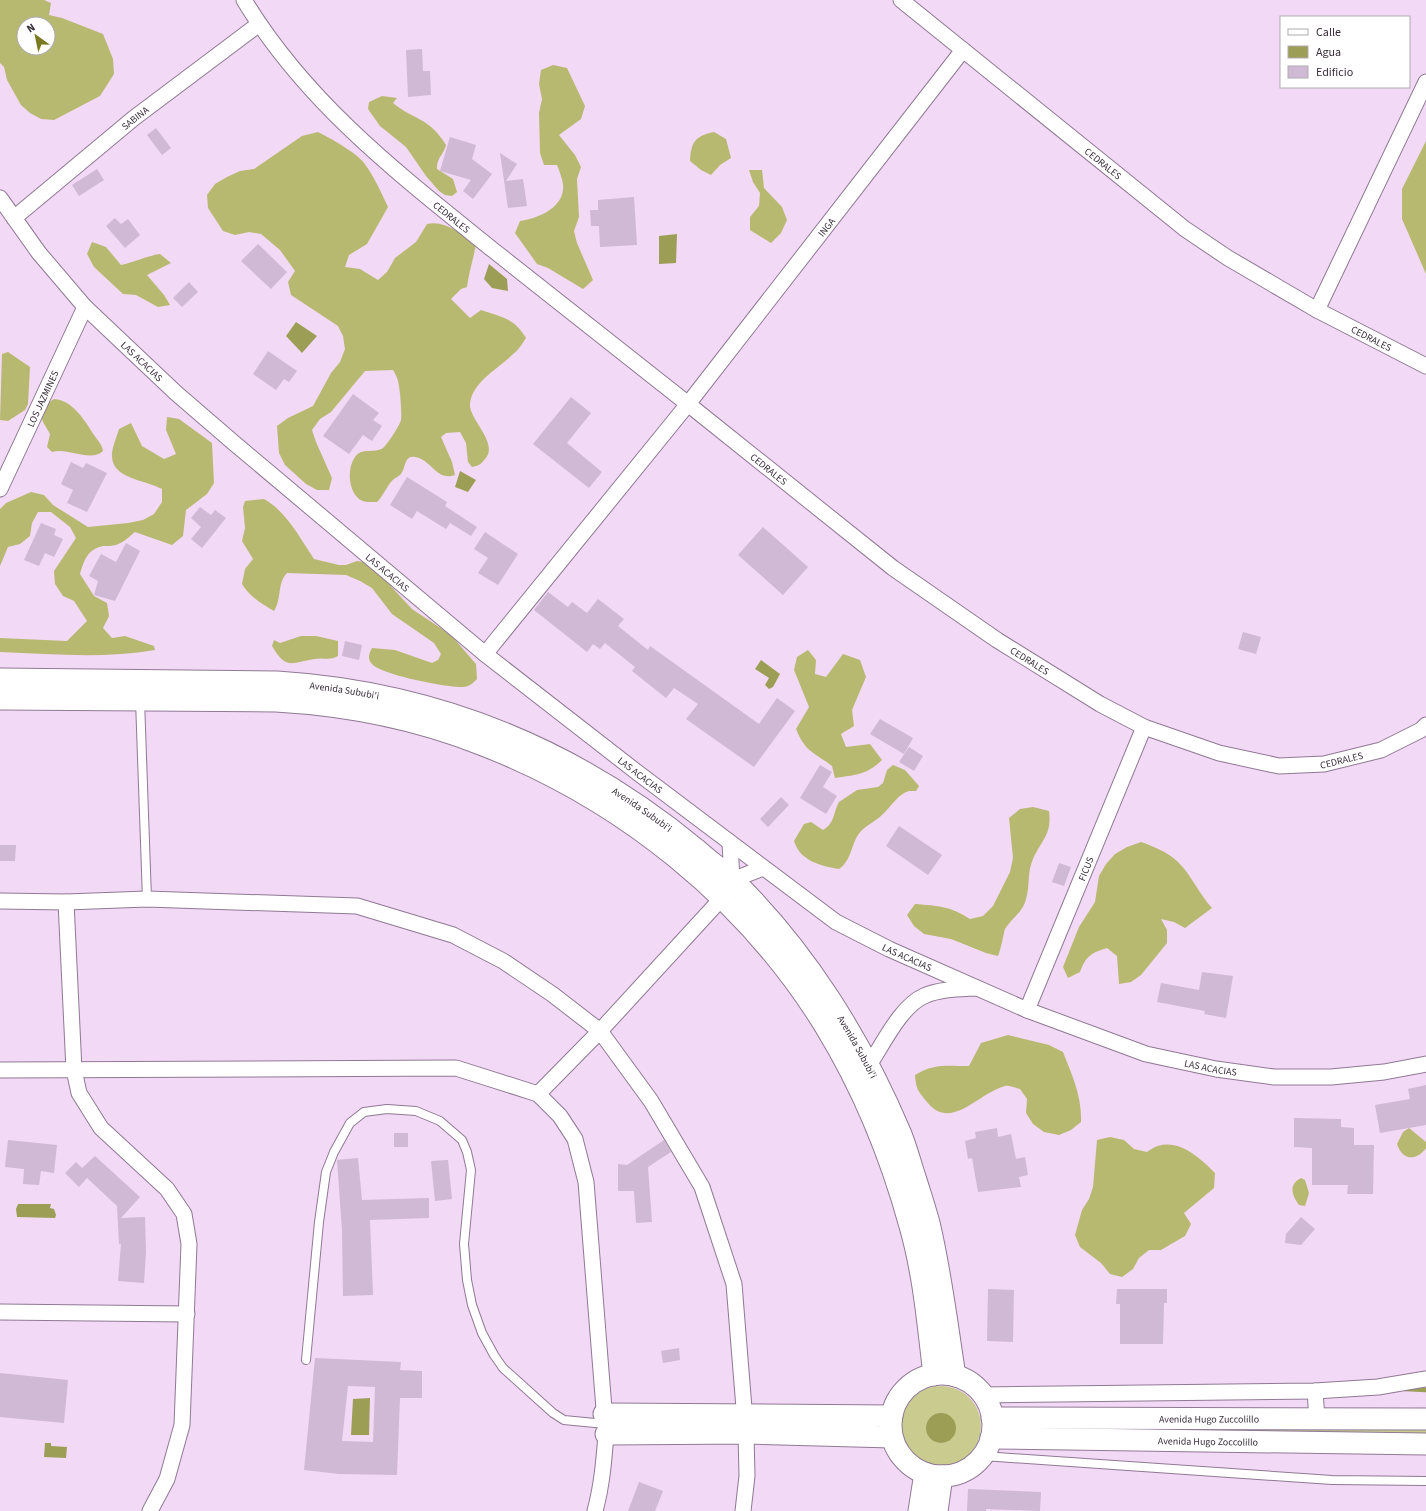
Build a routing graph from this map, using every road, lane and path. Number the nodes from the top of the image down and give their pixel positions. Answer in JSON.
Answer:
{"nodes":[{"id":1,"x":244,"y":0,"type":"edge"},
{"id":2,"x":901,"y":0,"type":"edge"},
{"id":3,"x":259,"y":24,"type":"junction"},
{"id":4,"x":963,"y":50,"type":"junction"},
{"id":5,"x":1426,"y":82,"type":"edge"},
{"id":6,"x":0,"y":198,"type":"edge"},
{"id":7,"x":14,"y":218,"type":"junction"},
{"id":8,"x":85,"y":307,"type":"junction"},
{"id":9,"x":1317,"y":310,"type":"junction"},
{"id":10,"x":1426,"y":366,"type":"edge"},
{"id":11,"x":688,"y":404,"type":"junction"},
{"id":12,"x":0,"y":489,"type":"edge"},
{"id":13,"x":485,"y":654,"type":"junction"},
{"id":14,"x":0,"y":679,"type":"edge"},
{"id":15,"x":0,"y":699,"type":"edge"},
{"id":16,"x":140,"y":700,"type":"junction"},
{"id":17,"x":1426,"y":725,"type":"edge"},
{"id":18,"x":1144,"y":727,"type":"junction"},
{"id":19,"x":730,"y":842,"type":"junction"},
{"id":20,"x":763,"y":868,"type":"junction"},
{"id":21,"x":732,"y":880,"type":"junction"},
{"id":22,"x":722,"y":898,"type":"junction"},
{"id":23,"x":147,"y":899,"type":"junction"},
{"id":24,"x":0,"y":901,"type":"edge"},
{"id":25,"x":66,"y":902,"type":"junction"},
{"id":26,"x":976,"y":988,"type":"junction"},
{"id":27,"x":1027,"y":1010,"type":"junction"},
{"id":28,"x":600,"y":1031,"type":"junction"},
{"id":29,"x":1426,"y":1064,"type":"edge"},
{"id":30,"x":869,"y":1065,"type":"junction"},
{"id":31,"x":0,"y":1070,"type":"edge"},
{"id":32,"x":74,"y":1070,"type":"junction"},
{"id":33,"x":855,"y":1079,"type":"junction"},
{"id":34,"x":538,"y":1094,"type":"junction"},
{"id":35,"x":0,"y":1312,"type":"edge"},
{"id":36,"x":187,"y":1314,"type":"junction"},
{"id":37,"x":306,"y":1360,"type":"dead end"},
{"id":38,"x":934,"y":1375,"type":"junction"},
{"id":39,"x":955,"y":1376,"type":"junction"},
{"id":40,"x":1426,"y":1379,"type":"edge"},
{"id":41,"x":1315,"y":1391,"type":"junction"},
{"id":42,"x":982,"y":1395,"type":"junction"},
{"id":43,"x":892,"y":1416,"type":"junction"},
{"id":44,"x":992,"y":1418,"type":"junction"},
{"id":45,"x":1317,"y":1419,"type":"junction"},
{"id":46,"x":1426,"y":1419,"type":"edge"},
{"id":47,"x":605,"y":1424,"type":"junction"},
{"id":48,"x":745,"y":1424,"type":"junction"},
{"id":49,"x":892,"y":1436,"type":"junction"},
{"id":50,"x":1426,"y":1444,"type":"edge"},
{"id":51,"x":987,"y":1447,"type":"junction"},
{"id":52,"x":933,"y":1474,"type":"junction"},
{"id":53,"x":1426,"y":1481,"type":"edge"},
{"id":54,"x":150,"y":1511,"type":"edge"},
{"id":55,"x":595,"y":1511,"type":"edge"},
{"id":56,"x":744,"y":1511,"type":"edge"},
{"id":57,"x":919,"y":1511,"type":"edge"},
{"id":58,"x":937,"y":1511,"type":"edge"}],
"edges":[{"from":1,"to":3,"type":"street","name":"CEDRALES"},
{"from":2,"to":4,"type":"street","name":"CEDRALES"},
{"from":3,"to":7,"type":"street","name":"SABINA"},
{"from":3,"to":11,"type":"street","name":"CEDRALES"},
{"from":4,"to":9,"type":"street","name":"CEDRALES"},
{"from":4,"to":11,"type":"street","name":"INGA"},
{"from":5,"to":9,"type":"street"},
{"from":6,"to":7,"type":"street","name":"LAS ACACIAS"},
{"from":7,"to":8,"type":"street","name":"LAS ACACIAS"},
{"from":8,"to":12,"type":"street","name":"LOS JAZMINES"},
{"from":8,"to":13,"type":"street","name":"LAS ACACIAS"},
{"from":9,"to":10,"type":"street","name":"CEDRALES"},
{"from":11,"to":13,"type":"street"},
{"from":11,"to":18,"type":"street","name":"CEDRALES"},
{"from":13,"to":19,"type":"street","name":"LAS ACACIAS"},
{"from":14,"to":21,"type":"street","name":"Avenida Sububi'i"},
{"from":15,"to":16,"type":"street","name":"Avenida Sububi'i"},
{"from":16,"to":22,"type":"street","name":"Avenida Sububi'i"},
{"from":16,"to":23,"type":"lane"},
{"from":17,"to":18,"type":"street","name":"CEDRALES"},
{"from":18,"to":27,"type":"street","name":"FICUS"},
{"from":19,"to":20,"type":"street","name":"LAS ACACIAS"},
{"from":19,"to":21,"type":"street"},
{"from":20,"to":21,"type":"street"},
{"from":20,"to":26,"type":"street","name":"LAS ACACIAS"},
{"from":21,"to":22,"type":"street"},
{"from":21,"to":30,"type":"street","name":"Avenida Sububi'i"},
{"from":22,"to":28,"type":"street"},
{"from":22,"to":33,"type":"street","name":"Avenida Sububi'i"},
{"from":23,"to":25,"type":"street"},
{"from":23,"to":28,"type":"street"},
{"from":24,"to":25,"type":"street"},
{"from":25,"to":32,"type":"street"},
{"from":26,"to":27,"type":"street","name":"LAS ACACIAS"},
{"from":26,"to":30,"type":"street"},
{"from":27,"to":29,"type":"street","name":"LAS ACACIAS"},
{"from":28,"to":34,"type":"street"},
{"from":28,"to":48,"type":"street"},
{"from":30,"to":33,"type":"street"},
{"from":30,"to":39,"type":"street","name":"Avenida Sububi'i"},
{"from":31,"to":32,"type":"street"},
{"from":32,"to":34,"type":"street"},
{"from":32,"to":36,"type":"street"},
{"from":33,"to":38,"type":"street","name":"Avenida Sububi'i"},
{"from":34,"to":47,"type":"street"},
{"from":35,"to":36,"type":"street"},
{"from":36,"to":54,"type":"street"},
{"from":37,"to":47,"type":"lane"},
{"from":38,"to":39,"type":"street"},
{"from":38,"to":43,"type":"street"},
{"from":39,"to":42,"type":"street"},
{"from":40,"to":41,"type":"street"},
{"from":41,"to":42,"type":"street"},
{"from":41,"to":45,"type":"street"},
{"from":42,"to":44,"type":"street"},
{"from":43,"to":48,"type":"street"},
{"from":43,"to":49,"type":"street"},
{"from":44,"to":45,"type":"street","name":"Avenida Hugo Zuccolillo"},
{"from":44,"to":51,"type":"street"},
{"from":45,"to":46,"type":"street","name":"Avenida Hugo Zuccolillo"},
{"from":47,"to":48,"type":"street"},
{"from":47,"to":55,"type":"street"},
{"from":48,"to":49,"type":"street"},
{"from":48,"to":56,"type":"street"},
{"from":49,"to":52,"type":"street"},
{"from":50,"to":51,"type":"street","name":"Avenida Hugo Zoccolillo"},
{"from":51,"to":52,"type":"street"},
{"from":51,"to":53,"type":"lane"},
{"from":52,"to":57,"type":"street"},
{"from":52,"to":58,"type":"street"}]}
